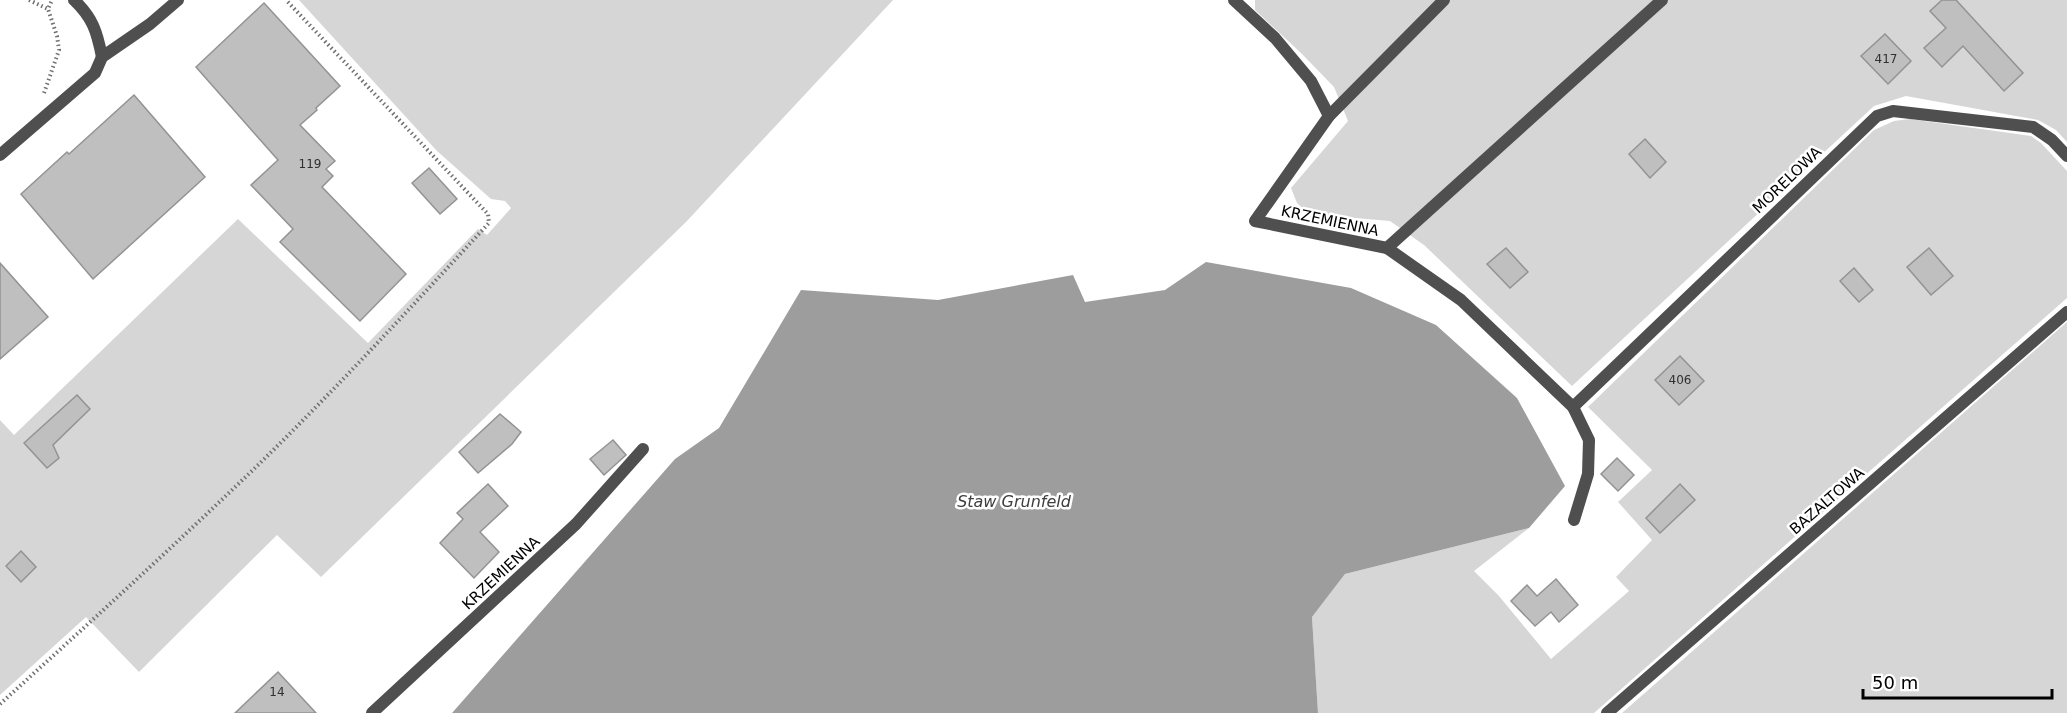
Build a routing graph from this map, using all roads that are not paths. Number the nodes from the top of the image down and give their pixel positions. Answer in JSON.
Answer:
{"nodes":[{"id":1,"x":74,"y":0,"type":"edge"},
{"id":2,"x":178,"y":0,"type":"edge"},
{"id":3,"x":1234,"y":0,"type":"edge"},
{"id":4,"x":1444,"y":0,"type":"edge"},
{"id":5,"x":1662,"y":0,"type":"edge"},
{"id":6,"x":102,"y":57,"type":"junction"},
{"id":7,"x":1329,"y":116,"type":"junction"},
{"id":8,"x":0,"y":155,"type":"edge"},
{"id":9,"x":2067,"y":156,"type":"edge"},
{"id":10,"x":1387,"y":248,"type":"junction"},
{"id":11,"x":2067,"y":312,"type":"edge"},
{"id":12,"x":1573,"y":407,"type":"junction"},
{"id":13,"x":643,"y":449,"type":"dead end"},
{"id":14,"x":1574,"y":520,"type":"dead end"},
{"id":15,"x":372,"y":713,"type":"edge"},
{"id":16,"x":1607,"y":713,"type":"edge"}],
"edges":[{"from":1,"to":6,"type":"street"},
{"from":2,"to":6,"type":"street"},
{"from":3,"to":7,"type":"street"},
{"from":4,"to":7,"type":"street"},
{"from":5,"to":10,"type":"street"},
{"from":6,"to":8,"type":"street"},
{"from":7,"to":10,"type":"street","name":"KRZEMIENNA"},
{"from":9,"to":12,"type":"street","name":"MORELOWA"},
{"from":10,"to":12,"type":"street","name":"KRZEMIENNA"},
{"from":11,"to":16,"type":"street","name":"BAZALTOWA"},
{"from":12,"to":14,"type":"street","name":"KRZEMIENNA"},
{"from":13,"to":15,"type":"street","name":"KRZEMIENNA"}]}
